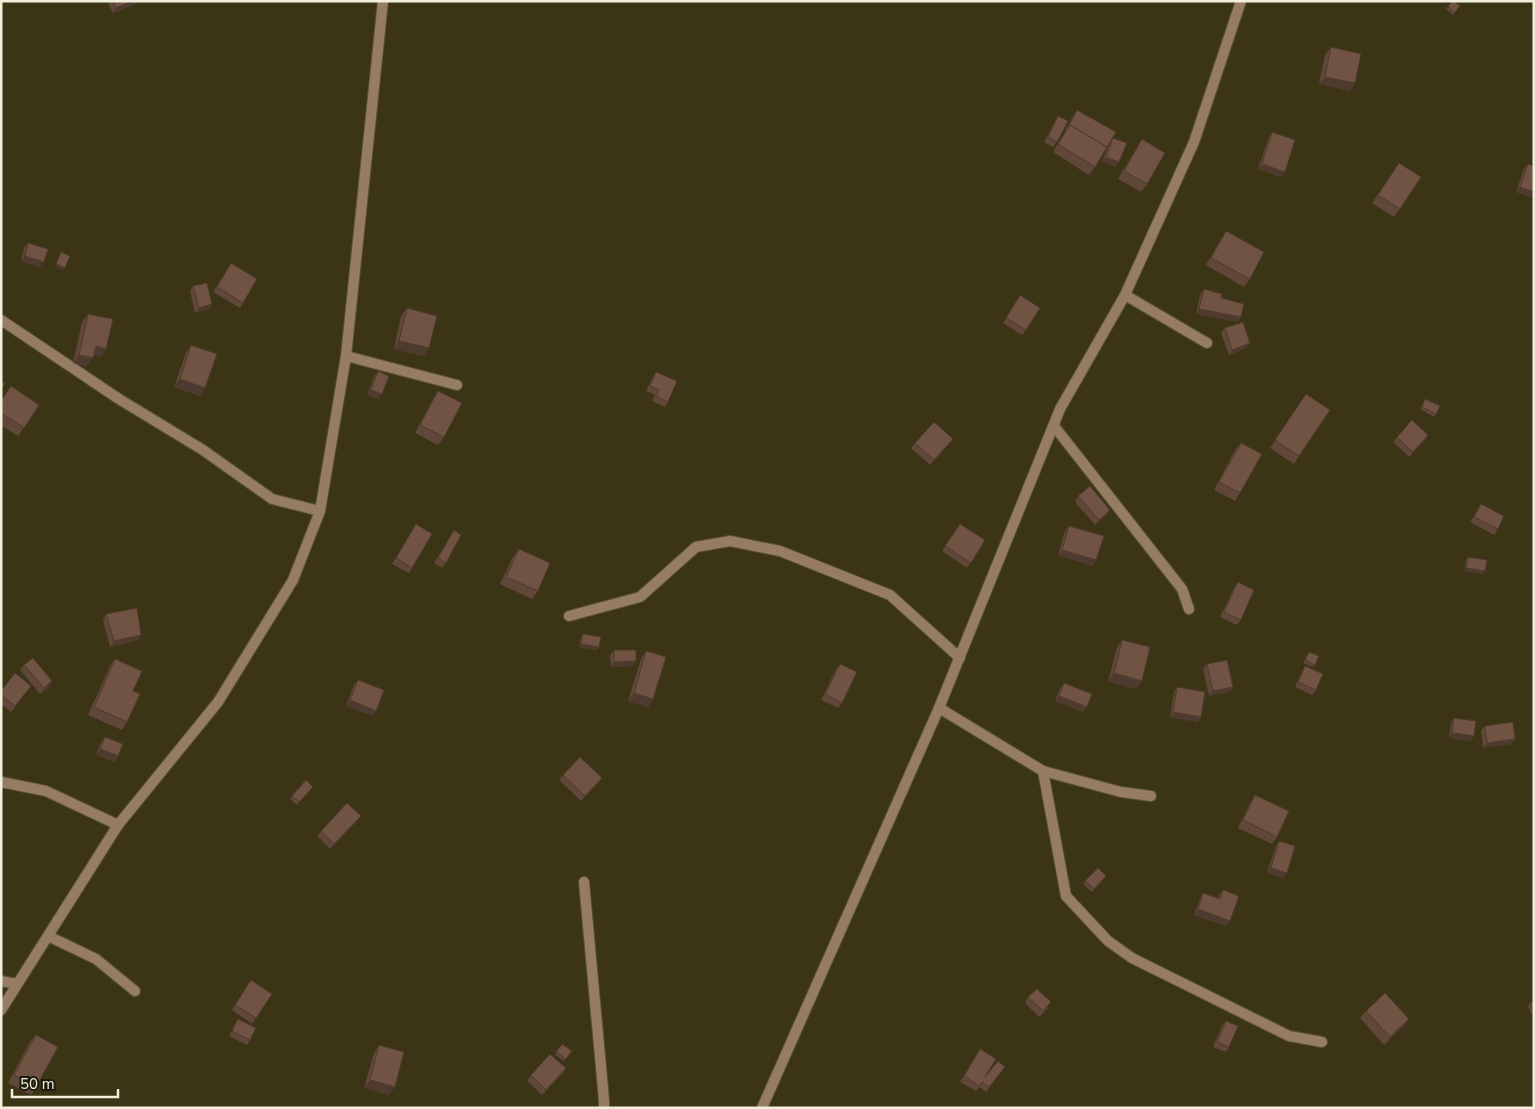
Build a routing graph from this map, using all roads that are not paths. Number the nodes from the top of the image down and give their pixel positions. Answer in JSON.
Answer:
{"nodes":[{"id":1,"x":383,"y":1,"type":"edge"},
{"id":2,"x":1241,"y":1,"type":"edge"},
{"id":3,"x":1125,"y":296,"type":"junction"},
{"id":4,"x":1,"y":320,"type":"edge"},
{"id":5,"x":1207,"y":343,"type":"dead end"},
{"id":6,"x":346,"y":356,"type":"junction"},
{"id":7,"x":457,"y":385,"type":"dead end"},
{"id":8,"x":1054,"y":426,"type":"junction"},
{"id":9,"x":320,"y":511,"type":"junction"},
{"id":10,"x":1189,"y":609,"type":"dead end"},
{"id":11,"x":569,"y":616,"type":"dead end"},
{"id":12,"x":960,"y":658,"type":"junction"},
{"id":13,"x":939,"y":708,"type":"junction"},
{"id":14,"x":1043,"y":771,"type":"junction"},
{"id":15,"x":1,"y":782,"type":"edge"},
{"id":16,"x":1151,"y":796,"type":"dead end"},
{"id":17,"x":118,"y":825,"type":"junction"},
{"id":18,"x":584,"y":882,"type":"dead end"},
{"id":19,"x":48,"y":936,"type":"junction"},
{"id":20,"x":1,"y":981,"type":"edge"},
{"id":21,"x":18,"y":984,"type":"junction"},
{"id":22,"x":135,"y":990,"type":"dead end"},
{"id":23,"x":1,"y":1010,"type":"edge"},
{"id":24,"x":1322,"y":1042,"type":"dead end"},
{"id":25,"x":604,"y":1108,"type":"edge"},
{"id":26,"x":762,"y":1108,"type":"edge"}],
"edges":[{"from":1,"to":6,"type":"street"},
{"from":2,"to":3,"type":"street"},
{"from":3,"to":5,"type":"street"},
{"from":3,"to":8,"type":"street"},
{"from":4,"to":9,"type":"street"},
{"from":6,"to":7,"type":"street"},
{"from":6,"to":9,"type":"street"},
{"from":8,"to":10,"type":"street"},
{"from":8,"to":12,"type":"street"},
{"from":9,"to":17,"type":"street"},
{"from":11,"to":12,"type":"street"},
{"from":12,"to":13,"type":"street"},
{"from":13,"to":14,"type":"street"},
{"from":13,"to":26,"type":"street"},
{"from":14,"to":16,"type":"street"},
{"from":14,"to":24,"type":"street"},
{"from":15,"to":17,"type":"street"},
{"from":17,"to":19,"type":"street"},
{"from":18,"to":25,"type":"street"},
{"from":19,"to":21,"type":"street"},
{"from":19,"to":22,"type":"street"},
{"from":20,"to":21,"type":"street"},
{"from":21,"to":23,"type":"street"}]}
